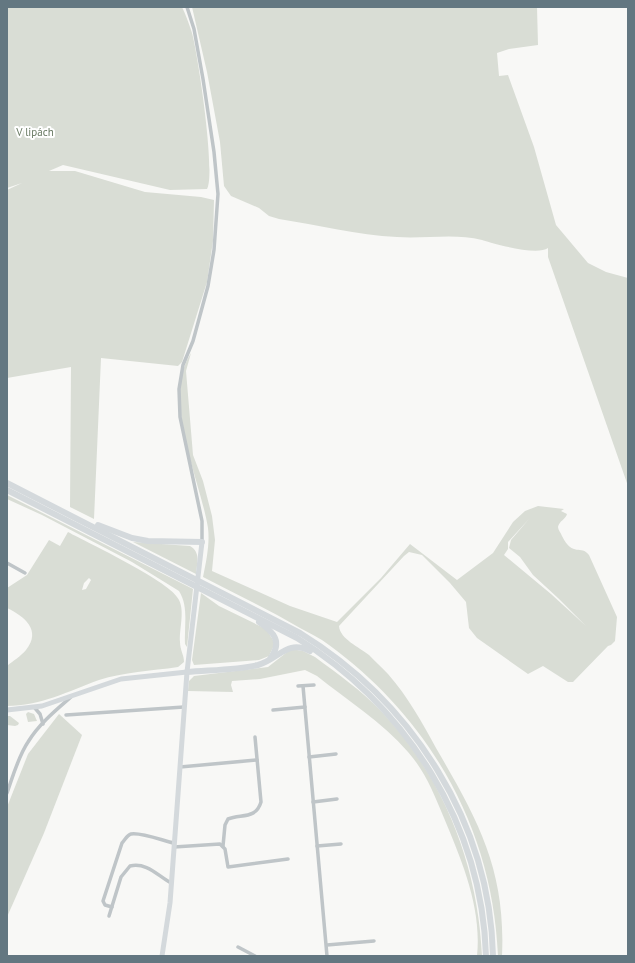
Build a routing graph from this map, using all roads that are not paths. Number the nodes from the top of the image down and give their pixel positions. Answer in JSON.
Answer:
{"nodes":[{"id":1,"x":187,"y":7,"type":"edge"},
{"id":2,"x":7,"y":483,"type":"edge"},
{"id":3,"x":7,"y":490,"type":"edge"},
{"id":4,"x":75,"y":516,"type":"junction"},
{"id":5,"x":202,"y":542,"type":"junction"},
{"id":6,"x":7,"y":563,"type":"edge"},
{"id":7,"x":25,"y":573,"type":"dead end"},
{"id":8,"x":206,"y":591,"type":"junction"},
{"id":9,"x":268,"y":661,"type":"junction"},
{"id":10,"x":187,"y":672,"type":"junction"},
{"id":11,"x":314,"y":685,"type":"dead end"},
{"id":12,"x":298,"y":686,"type":"dead end"},
{"id":13,"x":303,"y":686,"type":"junction"},
{"id":14,"x":71,"y":697,"type":"junction"},
{"id":15,"x":381,"y":705,"type":"junction"},
{"id":16,"x":34,"y":707,"type":"junction"},
{"id":17,"x":184,"y":707,"type":"junction"},
{"id":18,"x":305,"y":707,"type":"junction"},
{"id":19,"x":7,"y":710,"type":"edge"},
{"id":20,"x":273,"y":710,"type":"dead end"},
{"id":21,"x":66,"y":715,"type":"dead end"},
{"id":22,"x":43,"y":724,"type":"junction"},
{"id":23,"x":256,"y":737,"type":"dead end"},
{"id":24,"x":336,"y":754,"type":"dead end"},
{"id":25,"x":309,"y":757,"type":"junction"},
{"id":26,"x":257,"y":760,"type":"junction"},
{"id":27,"x":180,"y":767,"type":"junction"},
{"id":28,"x":7,"y":793,"type":"edge"},
{"id":29,"x":337,"y":799,"type":"dead end"},
{"id":30,"x":313,"y":802,"type":"junction"},
{"id":31,"x":341,"y":844,"type":"dead end"},
{"id":32,"x":174,"y":845,"type":"junction"},
{"id":33,"x":223,"y":846,"type":"junction"},
{"id":34,"x":317,"y":846,"type":"junction"},
{"id":35,"x":288,"y":859,"type":"dead end"},
{"id":36,"x":171,"y":883,"type":"junction"},
{"id":37,"x":112,"y":907,"type":"junction"},
{"id":38,"x":109,"y":916,"type":"dead end"},
{"id":39,"x":374,"y":942,"type":"dead end"},
{"id":40,"x":327,"y":945,"type":"junction"},
{"id":41,"x":238,"y":947,"type":"dead end"},
{"id":42,"x":162,"y":956,"type":"edge"},
{"id":43,"x":255,"y":956,"type":"edge"},
{"id":44,"x":328,"y":956,"type":"edge"},
{"id":45,"x":486,"y":956,"type":"edge"},
{"id":46,"x":493,"y":956,"type":"edge"}],
"edges":[{"from":1,"to":5,"type":"street"},
{"from":2,"to":4,"type":"highway"},
{"from":3,"to":8,"type":"highway"},
{"from":4,"to":5,"type":"highway"},
{"from":4,"to":46,"type":"highway"},
{"from":5,"to":10,"type":"street"},
{"from":6,"to":7,"type":"street"},
{"from":8,"to":9,"type":"highway"},
{"from":8,"to":15,"type":"highway"},
{"from":9,"to":10,"type":"highway"},
{"from":9,"to":15,"type":"highway"},
{"from":10,"to":14,"type":"street"},
{"from":10,"to":17,"type":"street"},
{"from":11,"to":13,"type":"street"},
{"from":12,"to":13,"type":"street"},
{"from":13,"to":18,"type":"street"},
{"from":14,"to":16,"type":"street"},
{"from":14,"to":22,"type":"street"},
{"from":15,"to":45,"type":"highway"},
{"from":16,"to":19,"type":"street"},
{"from":16,"to":22,"type":"street"},
{"from":17,"to":21,"type":"street"},
{"from":17,"to":27,"type":"street"},
{"from":18,"to":20,"type":"street"},
{"from":18,"to":25,"type":"street"},
{"from":22,"to":28,"type":"street"},
{"from":23,"to":26,"type":"street"},
{"from":24,"to":25,"type":"street"},
{"from":25,"to":30,"type":"street"},
{"from":26,"to":27,"type":"street"},
{"from":26,"to":33,"type":"street"},
{"from":27,"to":32,"type":"street"},
{"from":29,"to":30,"type":"street"},
{"from":30,"to":34,"type":"street"},
{"from":31,"to":34,"type":"street"},
{"from":32,"to":33,"type":"street"},
{"from":32,"to":36,"type":"street"},
{"from":32,"to":37,"type":"street"},
{"from":33,"to":35,"type":"street"},
{"from":34,"to":40,"type":"street"},
{"from":36,"to":37,"type":"street"},
{"from":36,"to":42,"type":"street"},
{"from":37,"to":38,"type":"street"},
{"from":39,"to":40,"type":"street"},
{"from":40,"to":44,"type":"street"},
{"from":41,"to":43,"type":"street"}]}
